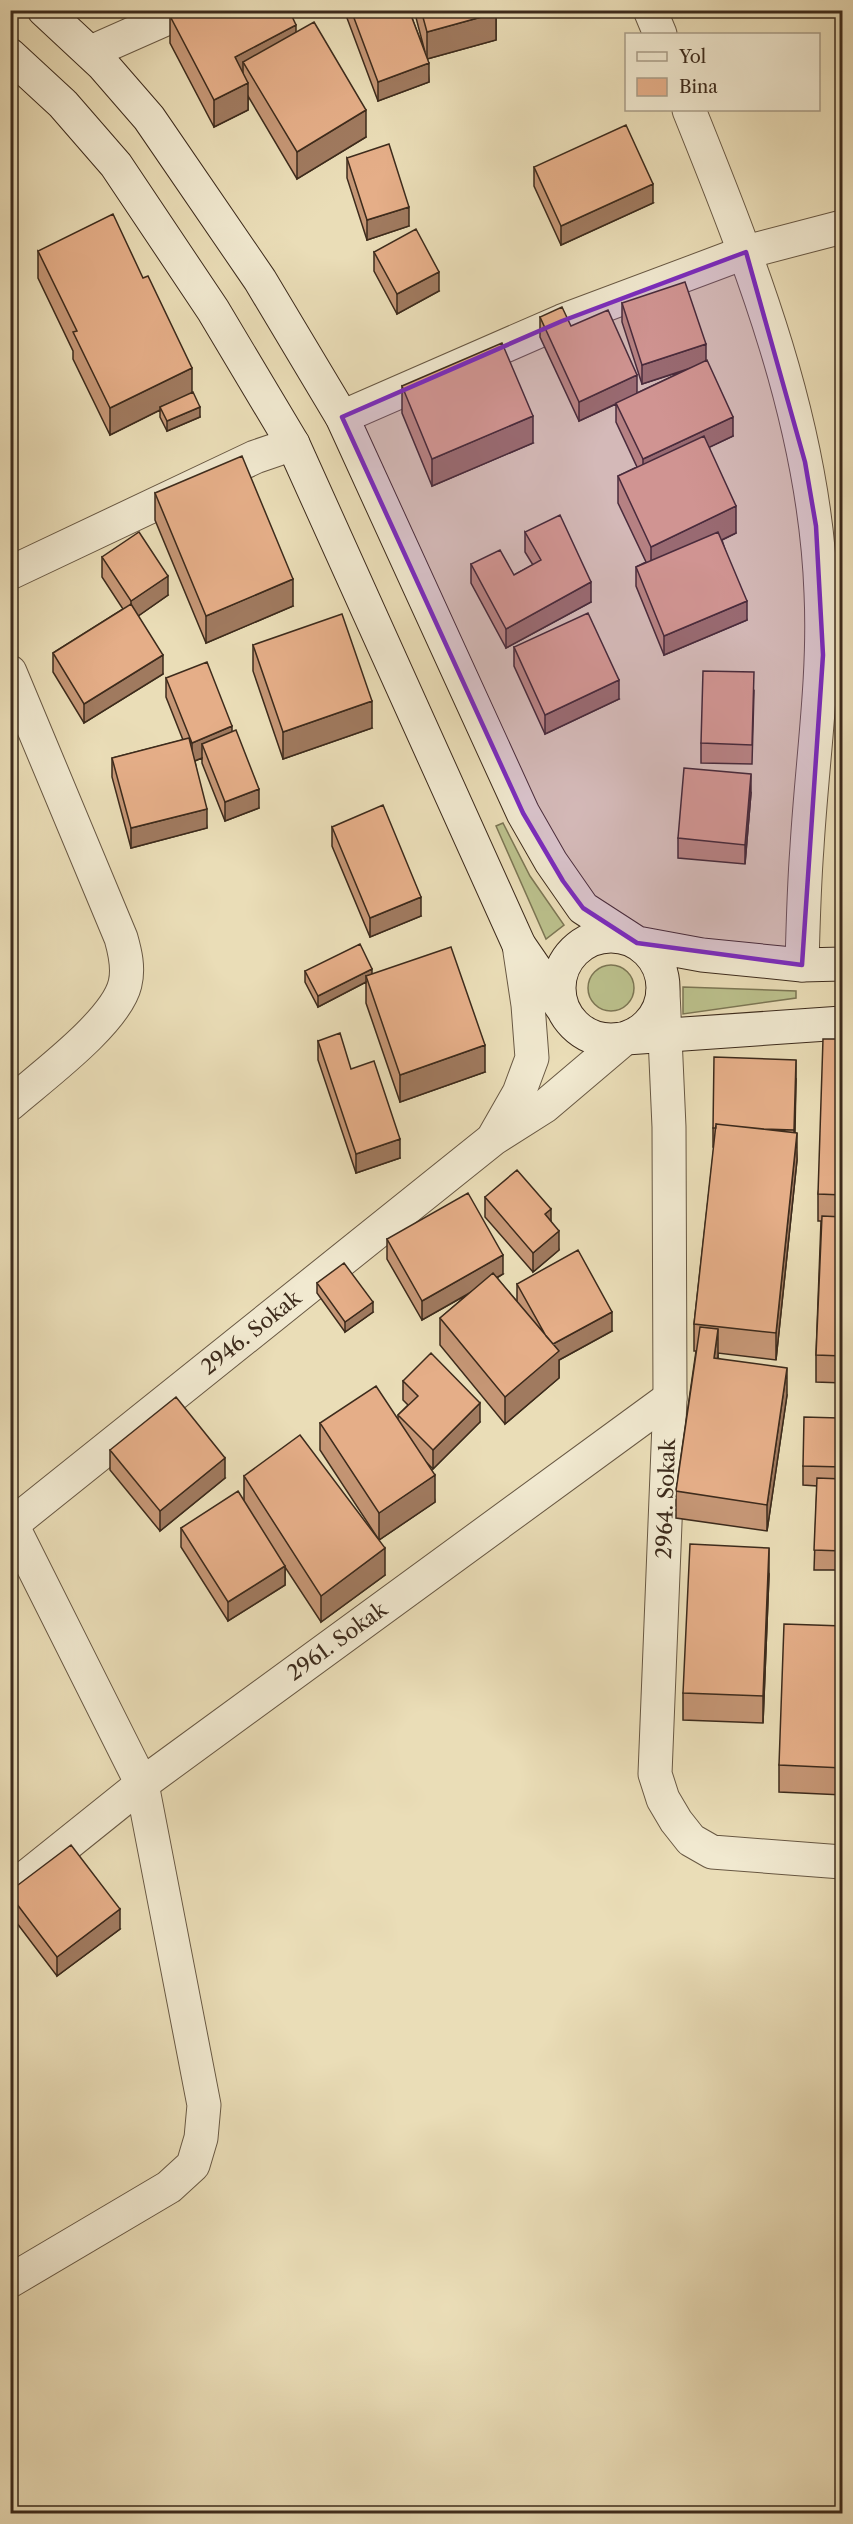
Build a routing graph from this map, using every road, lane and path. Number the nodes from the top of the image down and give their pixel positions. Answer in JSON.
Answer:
{"nodes":[{"id":1,"x":44,"y":10,"type":"edge"},
{"id":2,"x":186,"y":10,"type":"edge"},
{"id":3,"x":650,"y":10,"type":"edge"},
{"id":4,"x":660,"y":33,"type":"edge"},
{"id":5,"x":91,"y":52,"type":"junction"},
{"id":6,"x":10,"y":55,"type":"edge"},
{"id":7,"x":689,"y":111,"type":"edge"},
{"id":8,"x":843,"y":227,"type":"edge"},
{"id":9,"x":746,"y":252,"type":"junction"},
{"id":10,"x":342,"y":417,"type":"junction"},
{"id":11,"x":293,"y":444,"type":"junction"},
{"id":12,"x":10,"y":573,"type":"edge"},
{"id":13,"x":10,"y":672,"type":"edge"},
{"id":14,"x":637,"y":943,"type":"junction"},
{"id":15,"x":519,"y":945,"type":"junction"},
{"id":16,"x":843,"y":963,"type":"edge"},
{"id":17,"x":802,"y":965,"type":"junction"},
{"id":18,"x":663,"y":992,"type":"junction"},
{"id":19,"x":563,"y":1009,"type":"junction"},
{"id":20,"x":843,"y":1023,"type":"edge"},
{"id":21,"x":663,"y":1036,"type":"junction"},
{"id":22,"x":624,"y":1039,"type":"junction"},
{"id":23,"x":532,"y":1058,"type":"junction"},
{"id":24,"x":10,"y":1104,"type":"edge"},
{"id":25,"x":493,"y":1139,"type":"junction"},
{"id":26,"x":669,"y":1398,"type":"junction"},
{"id":27,"x":11,"y":1524,"type":"edge"},
{"id":28,"x":142,"y":1784,"type":"junction"},
{"id":29,"x":843,"y":1862,"type":"edge"},
{"id":30,"x":10,"y":1890,"type":"edge"},
{"id":31,"x":10,"y":2282,"type":"edge"}],
"edges":[{"from":1,"to":5,"type":"street"},
{"from":2,"to":5,"type":"street"},
{"from":3,"to":4,"type":"street"},
{"from":5,"to":10,"type":"street"},
{"from":6,"to":11,"type":"street"},
{"from":7,"to":9,"type":"street"},
{"from":8,"to":9,"type":"street"},
{"from":9,"to":10,"type":"street"},
{"from":9,"to":17,"type":"street"},
{"from":10,"to":14,"type":"street"},
{"from":11,"to":12,"type":"street"},
{"from":11,"to":15,"type":"street"},
{"from":13,"to":24,"type":"street"},
{"from":14,"to":17,"type":"street"},
{"from":14,"to":18,"type":"street"},
{"from":14,"to":19,"type":"street"},
{"from":15,"to":19,"type":"street"},
{"from":15,"to":23,"type":"street"},
{"from":16,"to":17,"type":"street"},
{"from":18,"to":21,"type":"street","name":"2964. Sokak"},
{"from":18,"to":22,"type":"street"},
{"from":19,"to":22,"type":"street"},
{"from":19,"to":23,"type":"street"},
{"from":20,"to":21,"type":"street"},
{"from":21,"to":22,"type":"street"},
{"from":21,"to":26,"type":"street","name":"2964. Sokak"},
{"from":22,"to":25,"type":"street","name":"2946. Sokak"},
{"from":23,"to":25,"type":"street"},
{"from":25,"to":27,"type":"street","name":"2946. Sokak"},
{"from":26,"to":28,"type":"street","name":"2961. Sokak"},
{"from":26,"to":29,"type":"street","name":"2964. Sokak"},
{"from":27,"to":28,"type":"street"},
{"from":28,"to":30,"type":"street","name":"2961. Sokak"},
{"from":28,"to":31,"type":"street"}]}
